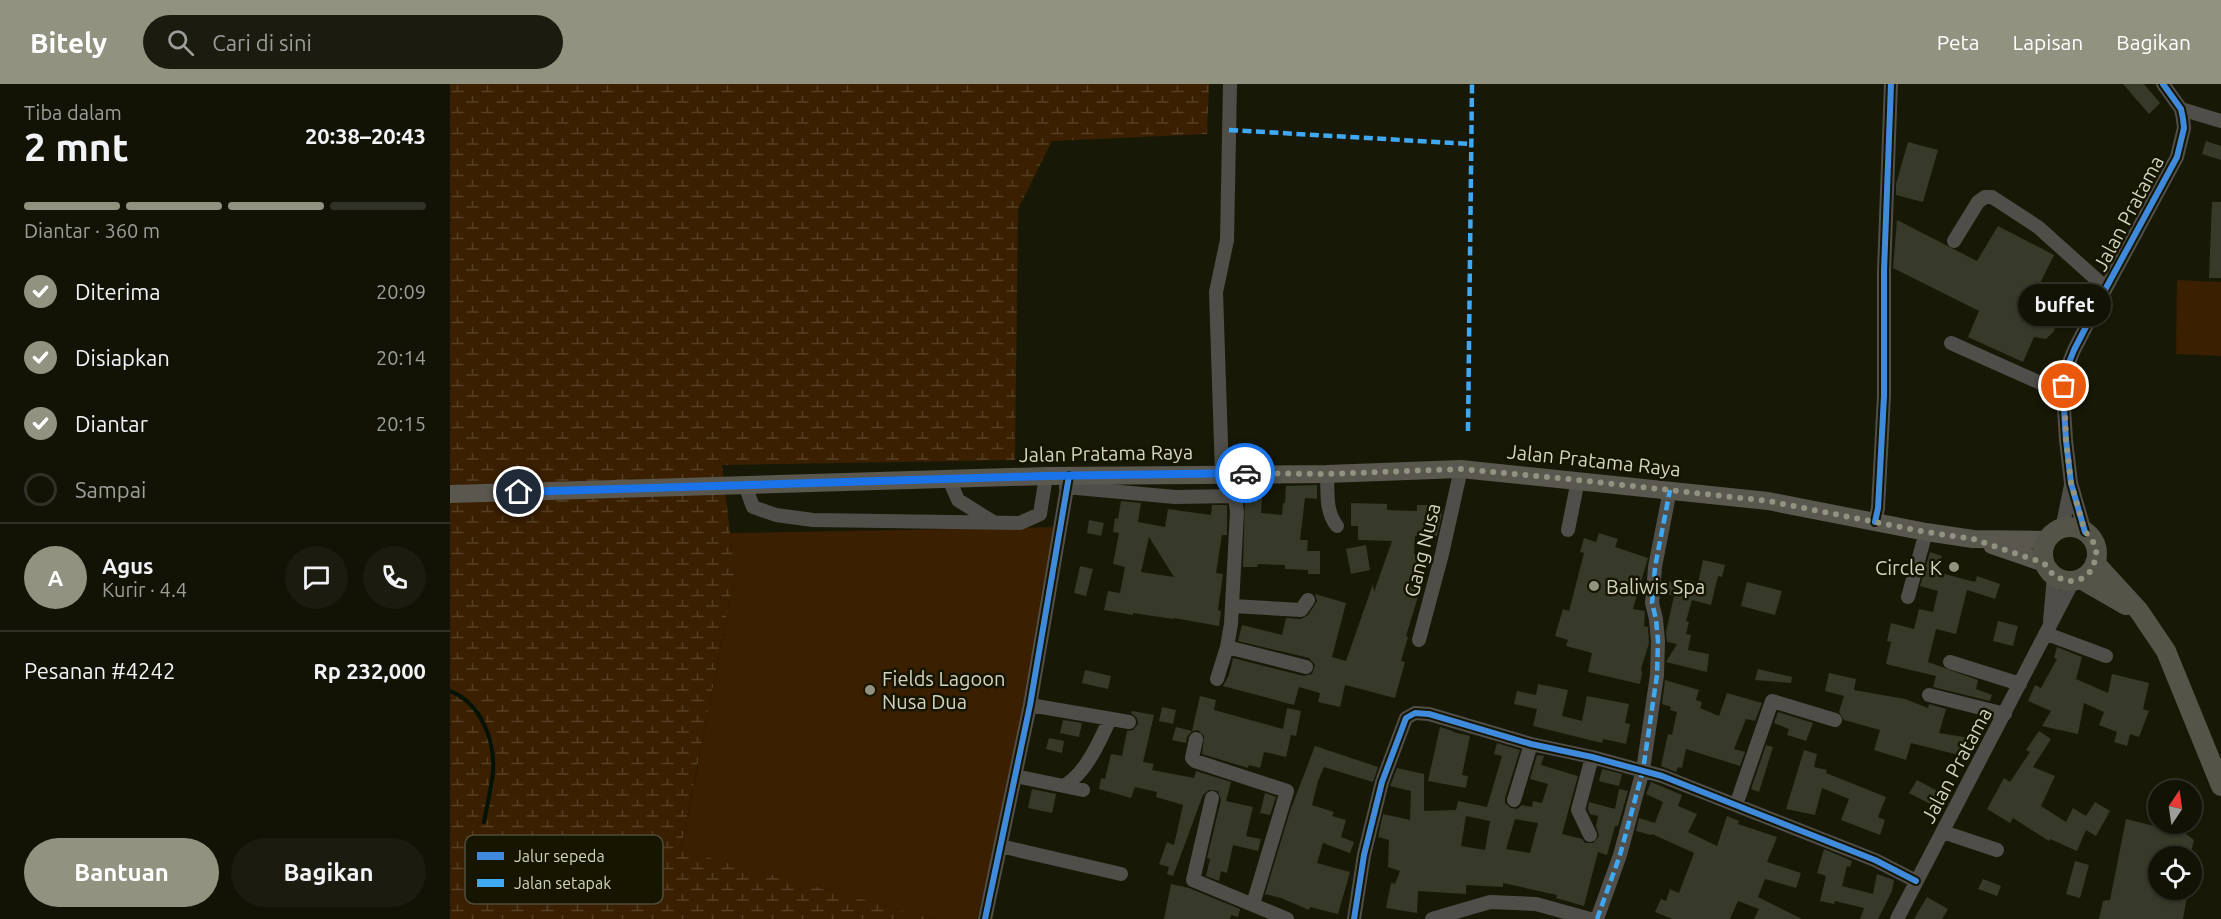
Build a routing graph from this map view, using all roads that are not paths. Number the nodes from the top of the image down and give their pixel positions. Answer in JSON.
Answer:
{"nodes":[{"id":1,"x":1230,"y":84,"type":"edge"},
{"id":2,"x":1891,"y":84,"type":"edge"},
{"id":3,"x":2163,"y":84,"type":"edge"},
{"id":4,"x":2181,"y":109,"type":"junction"},
{"id":5,"x":2221,"y":121,"type":"edge"},
{"id":6,"x":1954,"y":241,"type":"dead end"},
{"id":7,"x":2106,"y":288,"type":"junction"},
{"id":8,"x":1951,"y":343,"type":"dead end"},
{"id":9,"x":2063,"y":393,"type":"junction"},
{"id":10,"x":1461,"y":469,"type":"junction"},
{"id":11,"x":1228,"y":473,"type":"junction"},
{"id":12,"x":1327,"y":474,"type":"junction"},
{"id":13,"x":1046,"y":476,"type":"junction"},
{"id":14,"x":949,"y":479,"type":"junction"},
{"id":15,"x":1578,"y":480,"type":"junction"},
{"id":16,"x":1067,"y":481,"type":"junction"},
{"id":17,"x":2071,"y":483,"type":"junction"},
{"id":18,"x":746,"y":485,"type":"junction"},
{"id":19,"x":1670,"y":490,"type":"junction"},
{"id":20,"x":450,"y":494,"type":"edge"},
{"id":21,"x":1236,"y":496,"type":"junction"},
{"id":22,"x":993,"y":522,"type":"junction"},
{"id":23,"x":1875,"y":522,"type":"junction"},
{"id":24,"x":1337,"y":526,"type":"dead end"},
{"id":25,"x":1568,"y":530,"type":"dead end"},
{"id":26,"x":1926,"y":532,"type":"junction"},
{"id":27,"x":2085,"y":532,"type":"junction"},
{"id":28,"x":2054,"y":535,"type":"junction"},
{"id":29,"x":1973,"y":539,"type":"junction"},
{"id":30,"x":2095,"y":563,"type":"junction"},
{"id":31,"x":2063,"y":574,"type":"junction"},
{"id":32,"x":1908,"y":597,"type":"dead end"},
{"id":33,"x":1308,"y":600,"type":"dead end"},
{"id":34,"x":1232,"y":606,"type":"junction"},
{"id":35,"x":2139,"y":611,"type":"junction"},
{"id":36,"x":2048,"y":631,"type":"junction"},
{"id":37,"x":1419,"y":640,"type":"dead end"},
{"id":38,"x":1227,"y":647,"type":"junction"},
{"id":39,"x":2106,"y":656,"type":"dead end"},
{"id":40,"x":1950,"y":662,"type":"dead end"},
{"id":41,"x":1306,"y":666,"type":"dead end"},
{"id":42,"x":1216,"y":679,"type":"dead end"},
{"id":43,"x":2020,"y":684,"type":"junction"},
{"id":44,"x":1929,"y":695,"type":"dead end"},
{"id":45,"x":1030,"y":705,"type":"junction"},
{"id":46,"x":2005,"y":714,"type":"junction"},
{"id":47,"x":1110,"y":719,"type":"junction"},
{"id":48,"x":1835,"y":720,"type":"dead end"},
{"id":49,"x":1129,"y":722,"type":"dead end"},
{"id":50,"x":1196,"y":739,"type":"dead end"},
{"id":51,"x":1531,"y":744,"type":"junction"},
{"id":52,"x":1592,"y":757,"type":"junction"},
{"id":53,"x":1643,"y":770,"type":"junction"},
{"id":54,"x":1015,"y":776,"type":"junction"},
{"id":55,"x":1064,"y":786,"type":"junction"},
{"id":56,"x":2221,"y":786,"type":"edge"},
{"id":57,"x":1083,"y":790,"type":"dead end"},
{"id":58,"x":1212,"y":798,"type":"dead end"},
{"id":59,"x":1514,"y":800,"type":"dead end"},
{"id":60,"x":1736,"y":805,"type":"junction"},
{"id":61,"x":1943,"y":832,"type":"junction"},
{"id":62,"x":1590,"y":835,"type":"dead end"},
{"id":63,"x":1000,"y":846,"type":"junction"},
{"id":64,"x":1997,"y":850,"type":"dead end"},
{"id":65,"x":1121,"y":874,"type":"dead end"},
{"id":66,"x":1916,"y":881,"type":"junction"},
{"id":67,"x":1252,"y":904,"type":"junction"},
{"id":68,"x":985,"y":919,"type":"edge"},
{"id":69,"x":1287,"y":919,"type":"edge"},
{"id":70,"x":1354,"y":919,"type":"edge"},
{"id":71,"x":1431,"y":919,"type":"edge"},
{"id":72,"x":1590,"y":919,"type":"edge"},
{"id":73,"x":1597,"y":919,"type":"edge"},
{"id":74,"x":1897,"y":919,"type":"edge"}],
"edges":[{"from":1,"to":11,"type":"street"},
{"from":2,"to":23,"type":"street"},
{"from":3,"to":4,"type":"street"},
{"from":4,"to":5,"type":"street"},
{"from":4,"to":7,"type":"street","name":"Jalan Pratama"},
{"from":6,"to":7,"type":"street"},
{"from":7,"to":9,"type":"street","name":"Jalan Pratama"},
{"from":8,"to":9,"type":"street"},
{"from":9,"to":17,"type":"street","name":"Jalan Pratama"},
{"from":10,"to":12,"type":"main road","name":"Jalan Pratama Raya"},
{"from":10,"to":15,"type":"main road","name":"Jalan Pratama Raya"},
{"from":10,"to":37,"type":"street","name":"Gang Nusa"},
{"from":11,"to":12,"type":"main road","name":"Jalan Pratama Raya"},
{"from":11,"to":16,"type":"main road","name":"Jalan Pratama Raya"},
{"from":11,"to":21,"type":"street"},
{"from":12,"to":24,"type":"street"},
{"from":13,"to":14,"type":"main road","name":"Jalan Pratama Raya"},
{"from":13,"to":16,"type":"main road","name":"Jalan Pratama Raya"},
{"from":13,"to":22,"type":"street"},
{"from":14,"to":18,"type":"main road","name":"Jalan Pratama Raya"},
{"from":14,"to":22,"type":"street"},
{"from":15,"to":19,"type":"main road","name":"Jalan Pratama Raya"},
{"from":15,"to":25,"type":"street"},
{"from":16,"to":21,"type":"street"},
{"from":16,"to":45,"type":"street"},
{"from":17,"to":27,"type":"street","name":"Jalan Pratama"},
{"from":17,"to":28,"type":"street","name":"Jalan Pratama"},
{"from":18,"to":20,"type":"main road","name":"Jalan Pratama Raya"},
{"from":18,"to":22,"type":"street"},
{"from":19,"to":23,"type":"main road","name":"Jalan Pratama Raya"},
{"from":19,"to":53,"type":"street"},
{"from":21,"to":34,"type":"street"},
{"from":23,"to":26,"type":"main road","name":"Jalan Pratama Raya"},
{"from":26,"to":29,"type":"main road","name":"Jalan Pratama Raya"},
{"from":26,"to":32,"type":"street"},
{"from":27,"to":28,"type":"highway"},
{"from":27,"to":30,"type":"highway"},
{"from":28,"to":29,"type":"main road","name":"Jalan Pratama Raya"},
{"from":28,"to":31,"type":"highway"},
{"from":29,"to":31,"type":"main road","name":"Jalan Pratama Raya"},
{"from":30,"to":31,"type":"highway"},
{"from":30,"to":35,"type":"highway"},
{"from":31,"to":35,"type":"highway"},
{"from":31,"to":36,"type":"street","name":"Jalan Pratama"},
{"from":31,"to":36,"type":"street","name":"Jalan Pratama"},
{"from":33,"to":34,"type":"street"},
{"from":34,"to":38,"type":"street"},
{"from":35,"to":56,"type":"highway"},
{"from":36,"to":39,"type":"street"},
{"from":36,"to":43,"type":"street","name":"Jalan Pratama"},
{"from":38,"to":41,"type":"street"},
{"from":38,"to":42,"type":"street"},
{"from":40,"to":43,"type":"street"},
{"from":43,"to":46,"type":"street","name":"Jalan Pratama"},
{"from":44,"to":46,"type":"street"},
{"from":45,"to":47,"type":"street"},
{"from":45,"to":54,"type":"street"},
{"from":46,"to":61,"type":"street","name":"Jalan Pratama"},
{"from":47,"to":49,"type":"street"},
{"from":47,"to":55,"type":"street"},
{"from":48,"to":60,"type":"street"},
{"from":50,"to":67,"type":"street"},
{"from":51,"to":52,"type":"street"},
{"from":51,"to":59,"type":"street"},
{"from":51,"to":70,"type":"street"},
{"from":52,"to":53,"type":"street"},
{"from":52,"to":62,"type":"street"},
{"from":53,"to":60,"type":"street"},
{"from":53,"to":73,"type":"street"},
{"from":54,"to":55,"type":"street"},
{"from":54,"to":63,"type":"street"},
{"from":55,"to":57,"type":"street"},
{"from":58,"to":67,"type":"street"},
{"from":60,"to":66,"type":"street"},
{"from":61,"to":64,"type":"street"},
{"from":61,"to":66,"type":"street","name":"Jalan Pratama"},
{"from":63,"to":65,"type":"street"},
{"from":63,"to":68,"type":"street"},
{"from":66,"to":74,"type":"street","name":"Jalan Pratama"},
{"from":67,"to":69,"type":"street"},
{"from":71,"to":72,"type":"street"}]}
